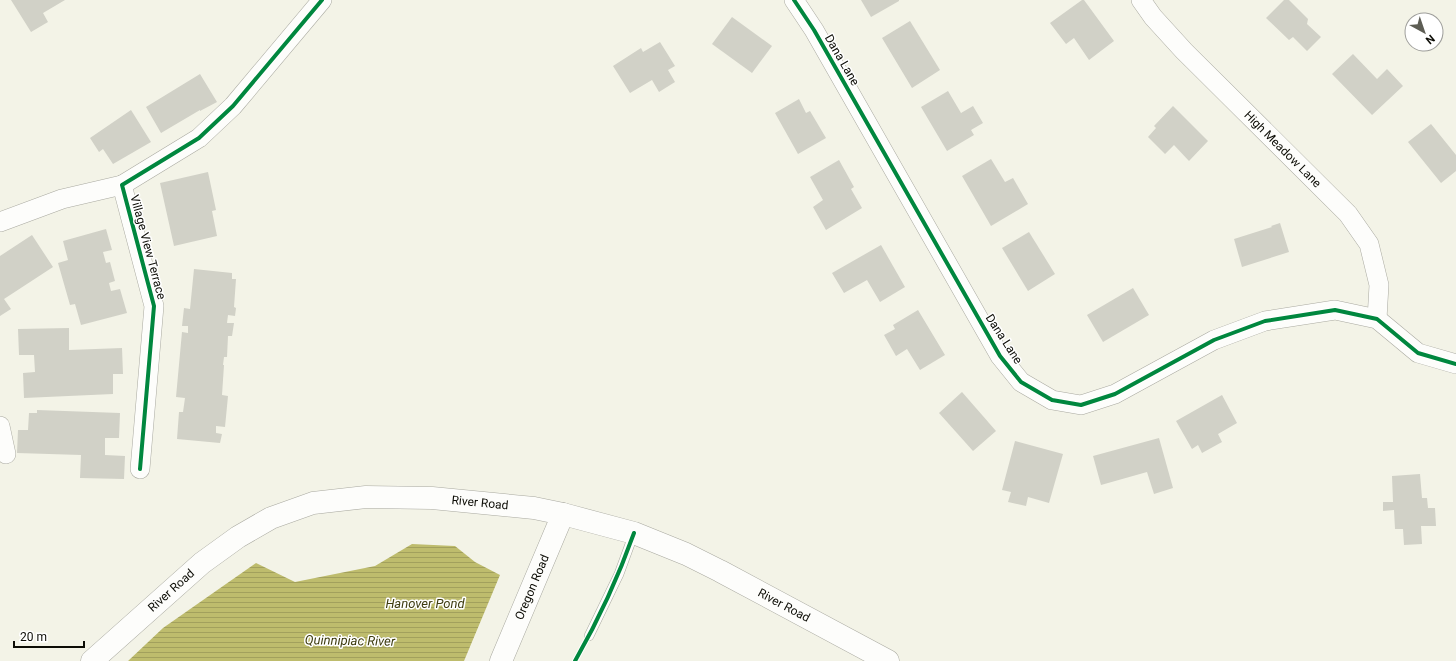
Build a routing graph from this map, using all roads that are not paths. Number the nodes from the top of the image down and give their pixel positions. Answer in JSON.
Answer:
{"nodes":[{"id":1,"x":322,"y":0,"type":"edge"},
{"id":2,"x":794,"y":0,"type":"edge"},
{"id":3,"x":1141,"y":0,"type":"edge"},
{"id":4,"x":122,"y":185,"type":"junction"},
{"id":5,"x":0,"y":222,"type":"edge"},
{"id":6,"x":1377,"y":319,"type":"junction"},
{"id":7,"x":1456,"y":364,"type":"edge"},
{"id":8,"x":0,"y":426,"type":"edge"},
{"id":9,"x":6,"y":454,"type":"dead end"},
{"id":10,"x":140,"y":469,"type":"dead end"},
{"id":11,"x":563,"y":514,"type":"junction"},
{"id":12,"x":634,"y":533,"type":"junction"},
{"id":13,"x":589,"y":636,"type":"dead end"},
{"id":14,"x":92,"y":661,"type":"edge"},
{"id":15,"x":501,"y":661,"type":"edge"},
{"id":16,"x":888,"y":661,"type":"edge"}],
"edges":[{"from":1,"to":4,"type":"street","name":"Village View Terrace"},
{"from":2,"to":6,"type":"street","name":"Dana Lane"},
{"from":3,"to":6,"type":"street","name":"High Meadow Lane"},
{"from":4,"to":5,"type":"street","name":"Village View Terrace"},
{"from":4,"to":10,"type":"street","name":"Village View Terrace"},
{"from":6,"to":7,"type":"street","name":"Dana Lane"},
{"from":8,"to":9,"type":"street"},
{"from":11,"to":12,"type":"main road","name":"River Road"},
{"from":11,"to":14,"type":"main road","name":"River Road"},
{"from":11,"to":15,"type":"main road","name":"Oregon Road"},
{"from":12,"to":13,"type":"lane"},
{"from":12,"to":16,"type":"main road","name":"River Road"}]}
